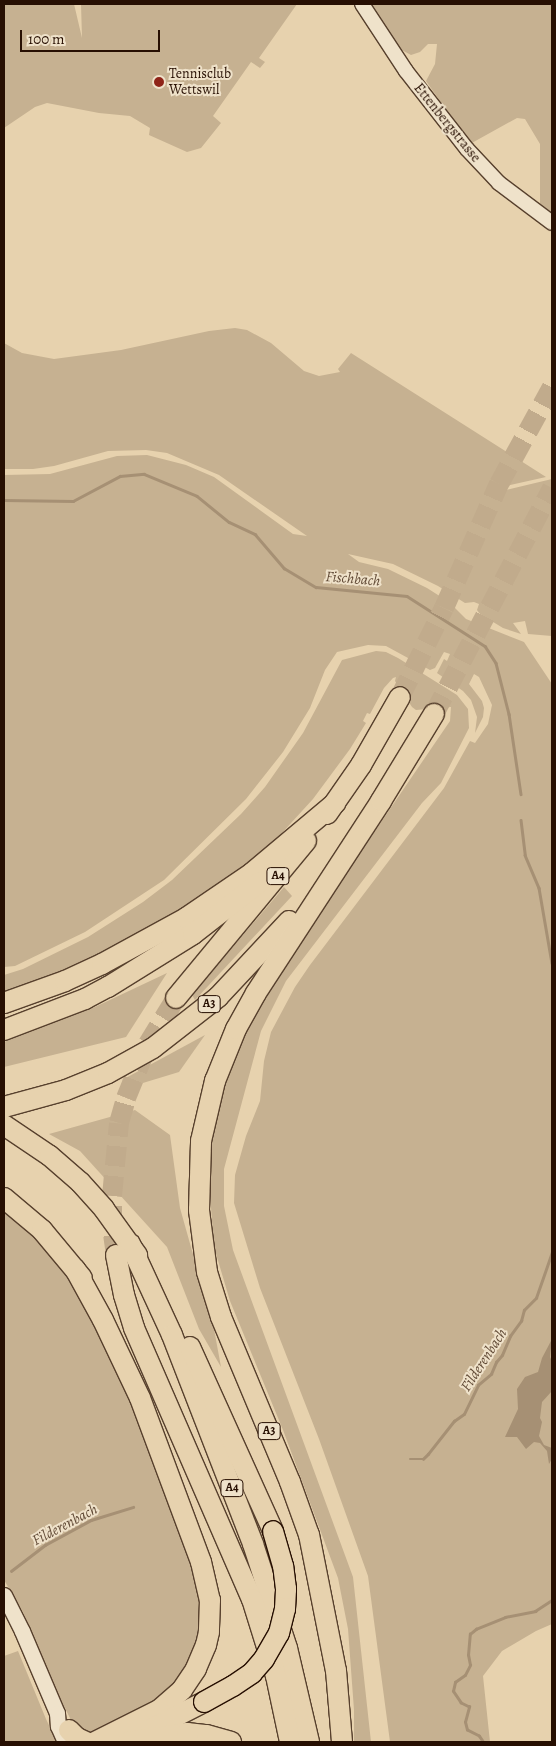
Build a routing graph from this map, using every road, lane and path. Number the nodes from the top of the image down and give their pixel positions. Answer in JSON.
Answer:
{"nodes":[{"id":1,"x":362,"y":4,"type":"edge"},
{"id":2,"x":552,"y":223,"type":"edge"},
{"id":3,"x":400,"y":697,"type":"tunnel mouth"},
{"id":4,"x":434,"y":714,"type":"tunnel mouth"},
{"id":5,"x":335,"y":803,"type":"junction"},
{"id":6,"x":362,"y":829,"type":"junction"},
{"id":7,"x":310,"y":838,"type":"junction"},
{"id":8,"x":176,"y":998,"type":"tunnel mouth"},
{"id":9,"x":4,"y":1003,"type":"edge"},
{"id":10,"x":4,"y":1030,"type":"edge"},
{"id":11,"x":4,"y":1107,"type":"edge"},
{"id":12,"x":4,"y":1125,"type":"edge"},
{"id":13,"x":4,"y":1198,"type":"edge"},
{"id":14,"x":123,"y":1249,"type":"junction"},
{"id":15,"x":75,"y":1269,"type":"junction"},
{"id":16,"x":217,"y":1514,"type":"junction"},
{"id":17,"x":4,"y":1595,"type":"edge"},
{"id":18,"x":328,"y":1628,"type":"junction"},
{"id":19,"x":68,"y":1739,"type":"edge"},
{"id":20,"x":86,"y":1742,"type":"edge"},
{"id":21,"x":95,"y":1742,"type":"edge"},
{"id":22,"x":126,"y":1742,"type":"edge"},
{"id":23,"x":231,"y":1742,"type":"edge"},
{"id":24,"x":290,"y":1742,"type":"edge"},
{"id":25,"x":309,"y":1742,"type":"edge"},
{"id":26,"x":335,"y":1742,"type":"edge"},
{"id":27,"x":342,"y":1742,"type":"edge"}],
"edges":[{"from":1,"to":2,"type":"street","name":"Ettenbergstrasse"},
{"from":3,"to":5,"type":"highway"},
{"from":4,"to":6,"type":"highway","number":"A3"},
{"from":5,"to":7,"type":"highway"},
{"from":5,"to":9,"type":"highway"},
{"from":6,"to":11,"type":"highway","number":"A3"},
{"from":6,"to":18,"type":"highway","number":"A3"},
{"from":7,"to":8,"type":"highway","number":"A4"},
{"from":7,"to":10,"type":"highway"},
{"from":12,"to":14,"type":"highway","number":"A4"},
{"from":13,"to":15,"type":"highway","number":"A4"},
{"from":14,"to":16,"type":"highway","number":"A4"},
{"from":14,"to":22,"type":"highway","bridge":true},
{"from":14,"to":25,"type":"highway","number":"A4"},
{"from":15,"to":16,"type":"highway","number":"A4"},
{"from":15,"to":21,"type":"highway"},
{"from":16,"to":24,"type":"highway","number":"A4"},
{"from":17,"to":19,"type":"main road"},
{"from":18,"to":26,"type":"highway","number":"A3"},
{"from":18,"to":27,"type":"highway"},
{"from":19,"to":20,"type":"highway"},
{"from":22,"to":23,"type":"highway"}]}
